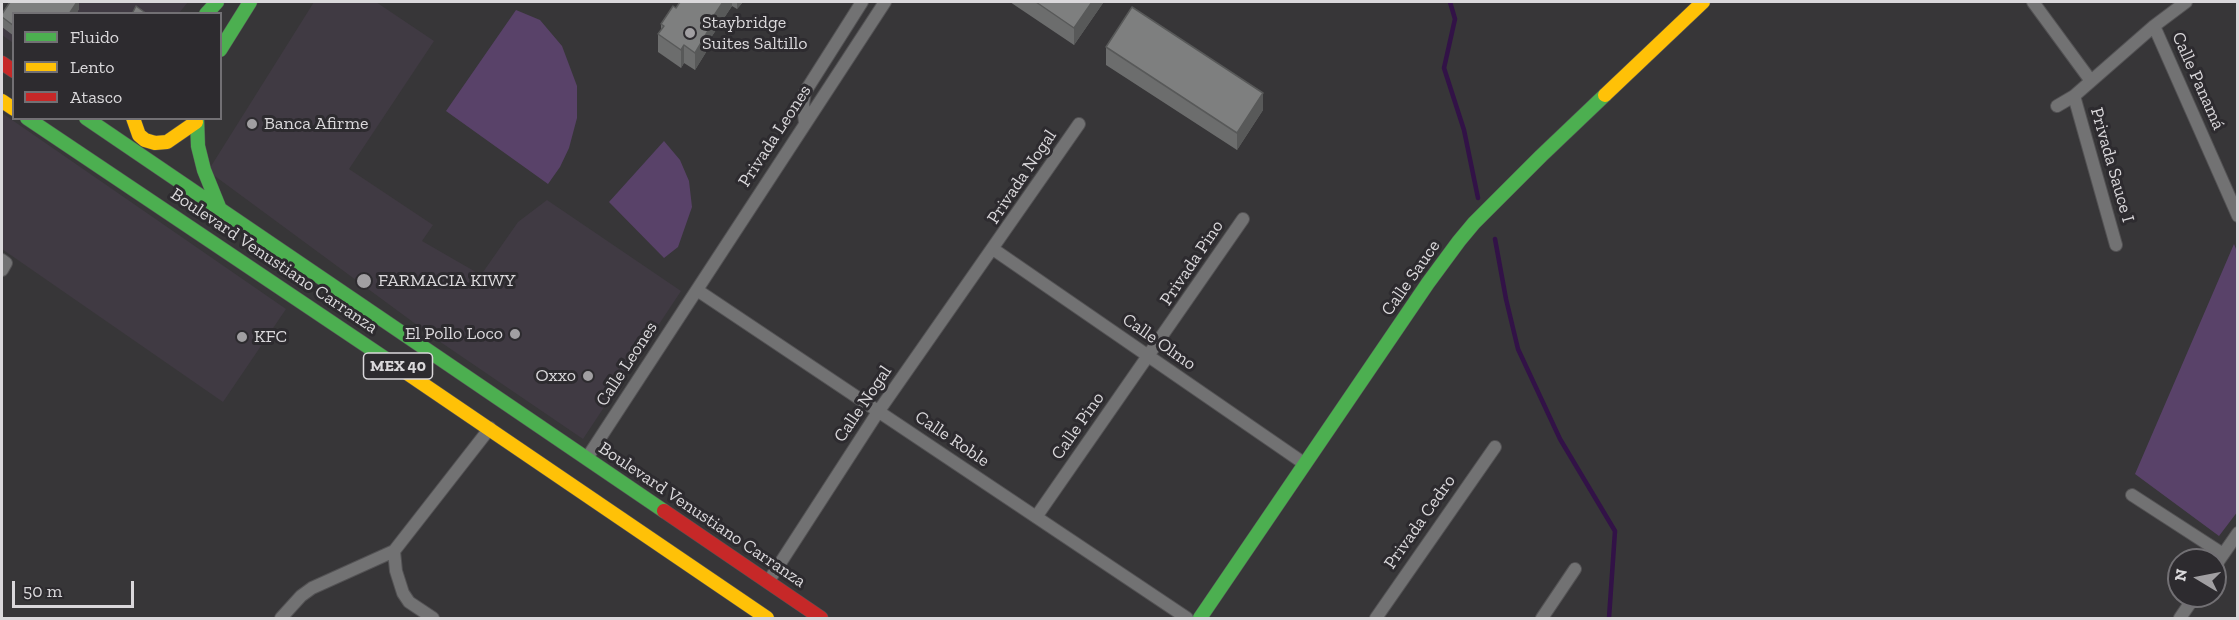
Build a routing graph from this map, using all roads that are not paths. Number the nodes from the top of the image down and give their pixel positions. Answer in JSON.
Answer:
{"nodes":[{"id":1,"x":250,"y":2,"type":"edge"},
{"id":2,"x":862,"y":2,"type":"edge"},
{"id":3,"x":885,"y":2,"type":"edge"},
{"id":4,"x":1703,"y":2,"type":"edge"},
{"id":5,"x":2033,"y":2,"type":"edge"},
{"id":6,"x":2186,"y":2,"type":"edge"},
{"id":7,"x":2154,"y":26,"type":"junction"},
{"id":8,"x":222,"y":47,"type":"edge"},
{"id":9,"x":2091,"y":81,"type":"junction"},
{"id":10,"x":2074,"y":96,"type":"junction"},
{"id":11,"x":2057,"y":106,"type":"dead end"},
{"id":12,"x":30,"y":120,"type":"edge"},
{"id":13,"x":89,"y":120,"type":"edge"},
{"id":14,"x":134,"y":120,"type":"edge"},
{"id":15,"x":196,"y":120,"type":"edge"},
{"id":16,"x":805,"y":123,"type":"junction"},
{"id":17,"x":1079,"y":124,"type":"dead end"},
{"id":18,"x":219,"y":207,"type":"junction"},
{"id":19,"x":2238,"y":216,"type":"edge"},
{"id":20,"x":1243,"y":219,"type":"dead end"},
{"id":21,"x":2116,"y":245,"type":"dead end"},
{"id":22,"x":993,"y":249,"type":"junction"},
{"id":23,"x":697,"y":290,"type":"junction"},
{"id":24,"x":1149,"y":357,"type":"junction"},
{"id":25,"x":878,"y":412,"type":"junction"},
{"id":26,"x":490,"y":428,"type":"junction"},
{"id":27,"x":1495,"y":447,"type":"dead end"},
{"id":28,"x":587,"y":458,"type":"junction"},
{"id":29,"x":1305,"y":464,"type":"junction"},
{"id":30,"x":2132,"y":495,"type":"dead end"},
{"id":31,"x":1036,"y":517,"type":"junction"},
{"id":32,"x":2238,"y":533,"type":"edge"},
{"id":33,"x":2214,"y":548,"type":"edge"},
{"id":34,"x":2227,"y":548,"type":"edge"},
{"id":35,"x":394,"y":551,"type":"junction"},
{"id":36,"x":1575,"y":569,"type":"dead end"},
{"id":37,"x":768,"y":582,"type":"junction"},
{"id":38,"x":281,"y":618,"type":"edge"},
{"id":39,"x":433,"y":618,"type":"edge"},
{"id":40,"x":767,"y":618,"type":"edge"},
{"id":41,"x":821,"y":618,"type":"edge"},
{"id":42,"x":1187,"y":618,"type":"edge"},
{"id":43,"x":1200,"y":618,"type":"edge"},
{"id":44,"x":1376,"y":618,"type":"edge"},
{"id":45,"x":1542,"y":618,"type":"edge"}],
"edges":[{"from":1,"to":8,"type":"main road"},
{"from":2,"to":16,"type":"street"},
{"from":3,"to":16,"type":"street","name":"Privada Leones"},
{"from":4,"to":29,"type":"main road","name":"Calle Sauce"},
{"from":5,"to":9,"type":"street"},
{"from":6,"to":7,"type":"street"},
{"from":7,"to":9,"type":"street"},
{"from":7,"to":19,"type":"street","name":"Calle Panamá"},
{"from":9,"to":10,"type":"street"},
{"from":10,"to":11,"type":"street"},
{"from":10,"to":21,"type":"street","name":"Privada Sauce I"},
{"from":12,"to":26,"type":"main road","name":"Boulevard Venustiano Carranza","number":"MEX 40"},
{"from":13,"to":18,"type":"main road","name":"Boulevard Venustiano Carranza","number":"MEX 40"},
{"from":14,"to":15,"type":"main road"},
{"from":15,"to":18,"type":"main road"},
{"from":16,"to":23,"type":"street","name":"Privada Leones"},
{"from":17,"to":22,"type":"street","name":"Privada Nogal"},
{"from":18,"to":28,"type":"main road","name":"Boulevard Venustiano Carranza","number":"MEX 40"},
{"from":20,"to":24,"type":"street","name":"Privada Pino"},
{"from":22,"to":24,"type":"street","name":"Calle Olmo"},
{"from":22,"to":25,"type":"street","name":"Calle Nogal"},
{"from":23,"to":25,"type":"street","name":"Calle Roble"},
{"from":23,"to":28,"type":"street","name":"Calle Leones"},
{"from":24,"to":29,"type":"street","name":"Calle Olmo"},
{"from":24,"to":31,"type":"street","name":"Calle Pino"},
{"from":25,"to":31,"type":"street","name":"Calle Roble"},
{"from":25,"to":37,"type":"street","name":"Calle Nogal"},
{"from":26,"to":35,"type":"street"},
{"from":26,"to":40,"type":"main road","name":"Boulevard Venustiano Carranza","number":"MEX 40"},
{"from":27,"to":44,"type":"street","name":"Privada Cedro"},
{"from":28,"to":37,"type":"main road","name":"Boulevard Venustiano Carranza","number":"MEX 40"},
{"from":29,"to":43,"type":"main road","name":"Calle Sauce"},
{"from":30,"to":33,"type":"street"},
{"from":31,"to":42,"type":"street","name":"Calle Roble"},
{"from":32,"to":34,"type":"street"},
{"from":35,"to":38,"type":"street"},
{"from":35,"to":39,"type":"street"},
{"from":36,"to":45,"type":"street"},
{"from":37,"to":41,"type":"main road","name":"Boulevard Venustiano Carranza","number":"MEX 40"}]}
